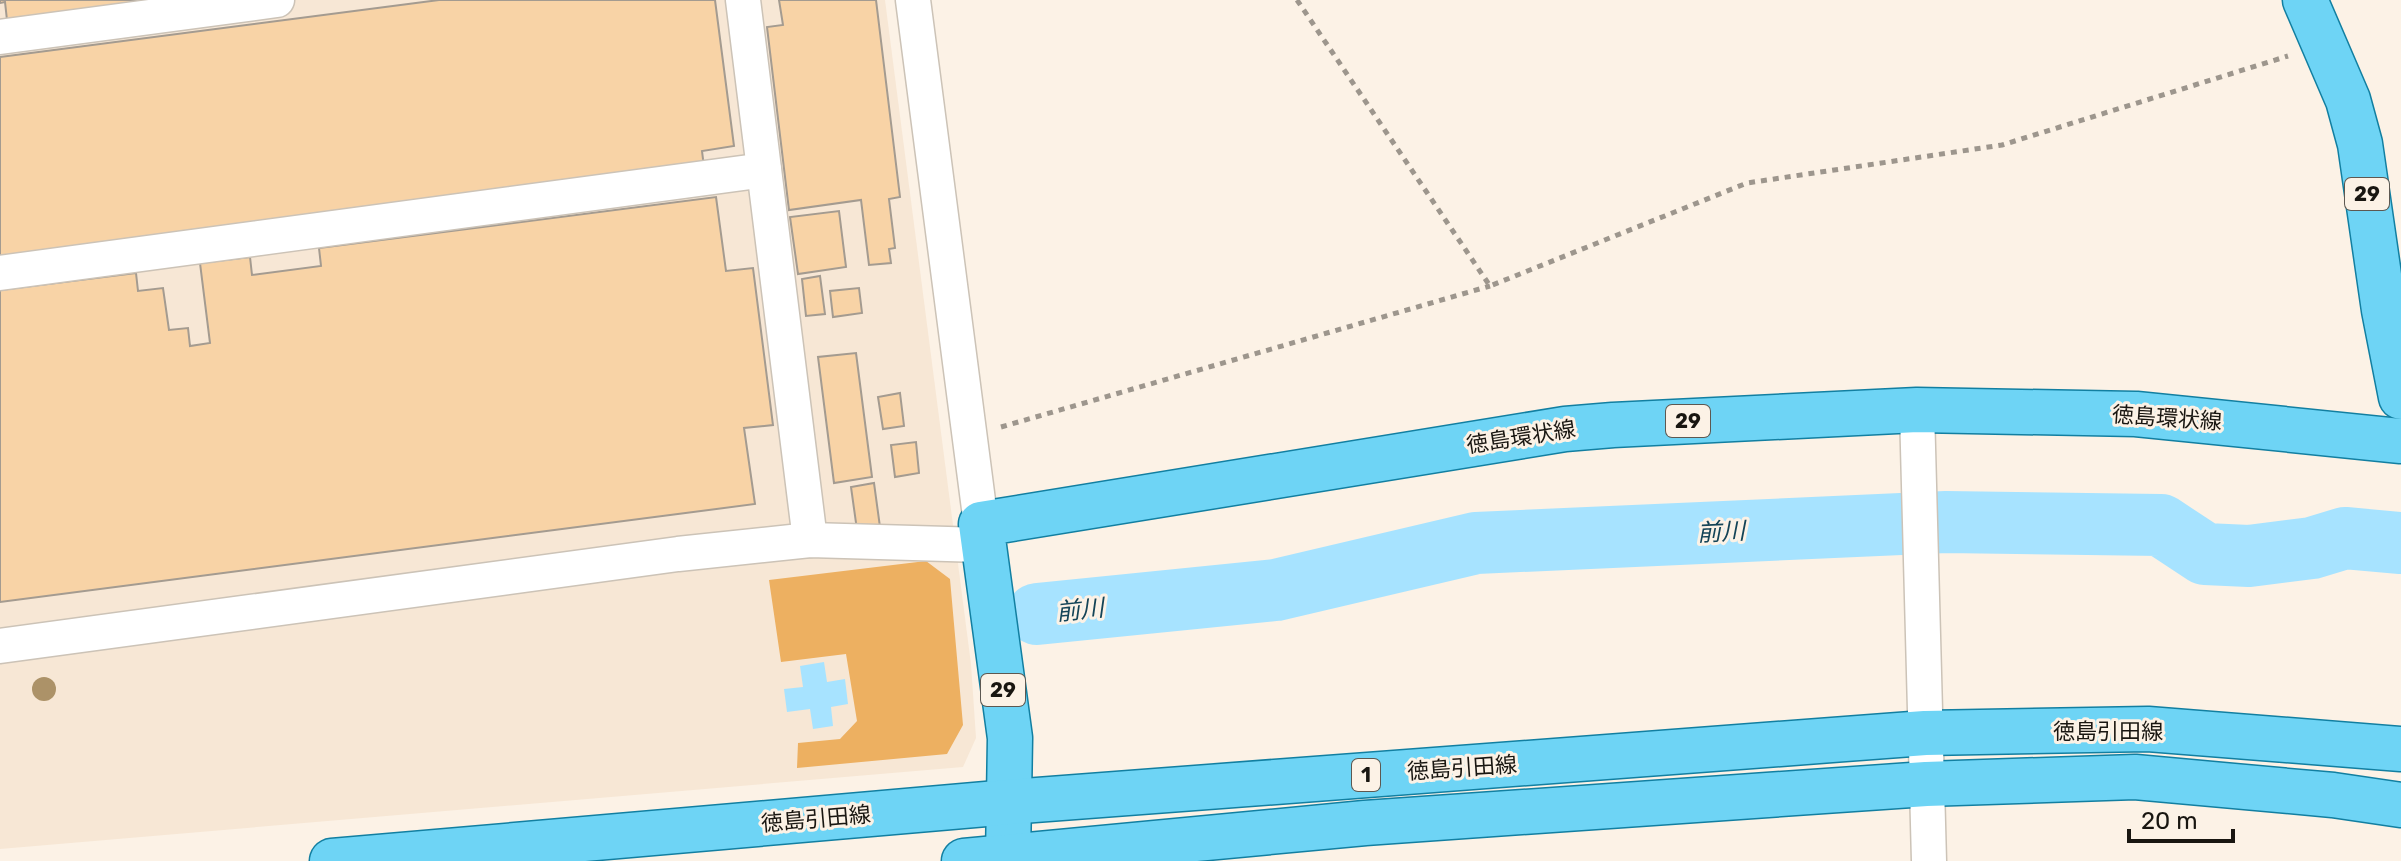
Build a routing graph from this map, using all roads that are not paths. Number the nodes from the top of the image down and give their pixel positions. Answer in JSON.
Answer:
{"nodes":[{"id":1,"x":277,"y":0,"type":"edge"},
{"id":2,"x":743,"y":0,"type":"edge"},
{"id":3,"x":913,"y":0,"type":"edge"},
{"id":4,"x":2305,"y":0,"type":"edge"},
{"id":5,"x":0,"y":37,"type":"edge"},
{"id":6,"x":764,"y":170,"type":"junction"},
{"id":7,"x":0,"y":273,"type":"edge"},
{"id":8,"x":2401,"y":397,"type":"edge"},
{"id":9,"x":1917,"y":410,"type":"junction"},
{"id":10,"x":2401,"y":441,"type":"edge"},
{"id":11,"x":982,"y":534,"type":"junction"},
{"id":12,"x":810,"y":540,"type":"junction"},
{"id":13,"x":0,"y":646,"type":"edge"},
{"id":14,"x":1925,"y":733,"type":"junction"},
{"id":15,"x":2401,"y":749,"type":"edge"},
{"id":16,"x":1926,"y":784,"type":"junction"},
{"id":17,"x":1009,"y":802,"type":"junction"},
{"id":18,"x":2401,"y":805,"type":"edge"},
{"id":19,"x":1008,"y":859,"type":"edge"},
{"id":20,"x":332,"y":861,"type":"edge"},
{"id":21,"x":964,"y":861,"type":"edge"},
{"id":22,"x":1929,"y":861,"type":"edge"}],
"edges":[{"from":1,"to":5,"type":"street"},
{"from":2,"to":6,"type":"street"},
{"from":3,"to":11,"type":"street"},
{"from":4,"to":8,"type":"main road","number":"29"},
{"from":6,"to":7,"type":"street"},
{"from":6,"to":12,"type":"street"},
{"from":9,"to":10,"type":"main road","name":"徳島環状線","number":"29"},
{"from":9,"to":11,"type":"main road","name":"徳島環状線","number":"29"},
{"from":9,"to":14,"type":"street"},
{"from":11,"to":12,"type":"street"},
{"from":11,"to":17,"type":"main road","number":"29"},
{"from":12,"to":13,"type":"street"},
{"from":14,"to":15,"type":"main road","name":"徳島引田線","number":"1"},
{"from":14,"to":16,"type":"street"},
{"from":14,"to":17,"type":"main road","name":"徳島引田線","number":"1"},
{"from":16,"to":18,"type":"main road","name":"徳島引田線","number":"1"},
{"from":16,"to":19,"type":"main road","name":"徳島引田線","number":"1"},
{"from":16,"to":22,"type":"street"},
{"from":17,"to":19,"type":"main road","number":"29"},
{"from":17,"to":20,"type":"main road","name":"徳島引田線","number":"1"},
{"from":19,"to":21,"type":"main road","name":"徳島引田線","number":"1"}]}
